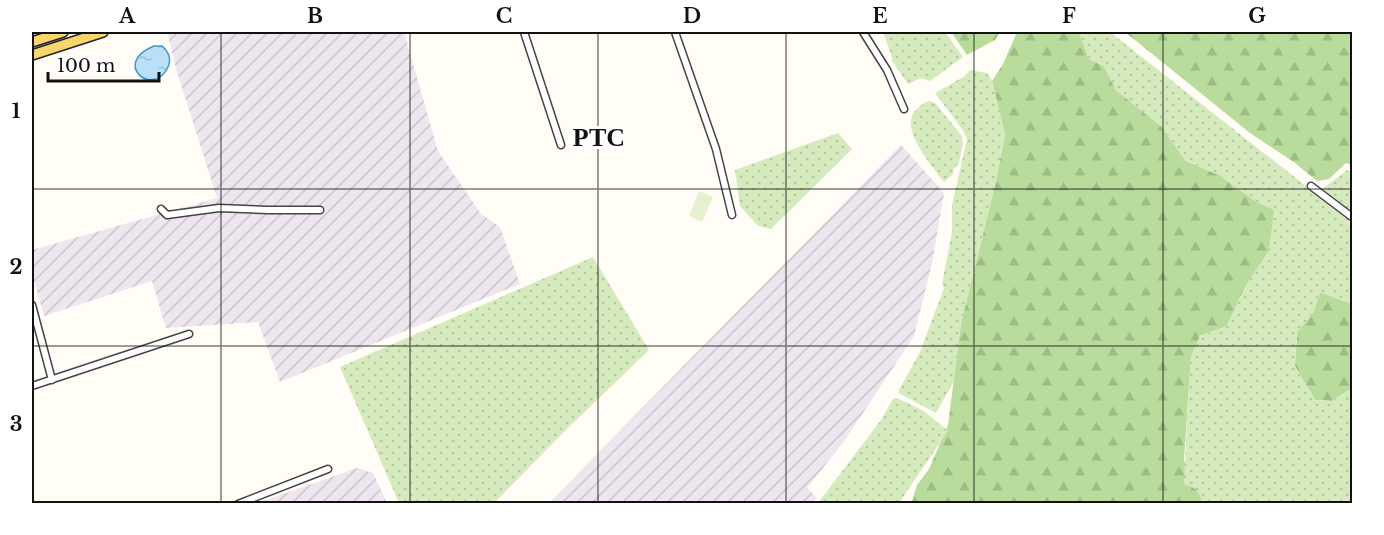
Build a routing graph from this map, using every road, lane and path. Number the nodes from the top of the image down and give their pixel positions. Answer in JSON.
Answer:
{"nodes":[{"id":1,"x":63,"y":32,"type":"edge"},
{"id":2,"x":103,"y":32,"type":"edge"},
{"id":3,"x":524,"y":32,"type":"edge"},
{"id":4,"x":675,"y":32,"type":"edge"},
{"id":5,"x":863,"y":32,"type":"edge"},
{"id":6,"x":32,"y":42,"type":"edge"},
{"id":7,"x":32,"y":55,"type":"edge"},
{"id":8,"x":904,"y":109,"type":"dead end"},
{"id":9,"x":561,"y":146,"type":"dead end"},
{"id":10,"x":1311,"y":186,"type":"dead end"},
{"id":11,"x":161,"y":209,"type":"dead end"},
{"id":12,"x":320,"y":210,"type":"dead end"},
{"id":13,"x":732,"y":215,"type":"dead end"},
{"id":14,"x":1353,"y":217,"type":"edge"},
{"id":15,"x":32,"y":305,"type":"edge"},
{"id":16,"x":189,"y":334,"type":"dead end"},
{"id":17,"x":52,"y":380,"type":"junction"},
{"id":18,"x":32,"y":387,"type":"edge"},
{"id":19,"x":328,"y":469,"type":"dead end"},
{"id":20,"x":238,"y":504,"type":"edge"}],
"edges":[{"from":1,"to":6,"type":"main road"},
{"from":2,"to":7,"type":"main road"},
{"from":3,"to":9,"type":"street"},
{"from":4,"to":13,"type":"street"},
{"from":5,"to":8,"type":"street"},
{"from":10,"to":14,"type":"street"},
{"from":11,"to":12,"type":"street"},
{"from":15,"to":17,"type":"street"},
{"from":16,"to":17,"type":"street"},
{"from":17,"to":18,"type":"street"},
{"from":19,"to":20,"type":"street"}]}
